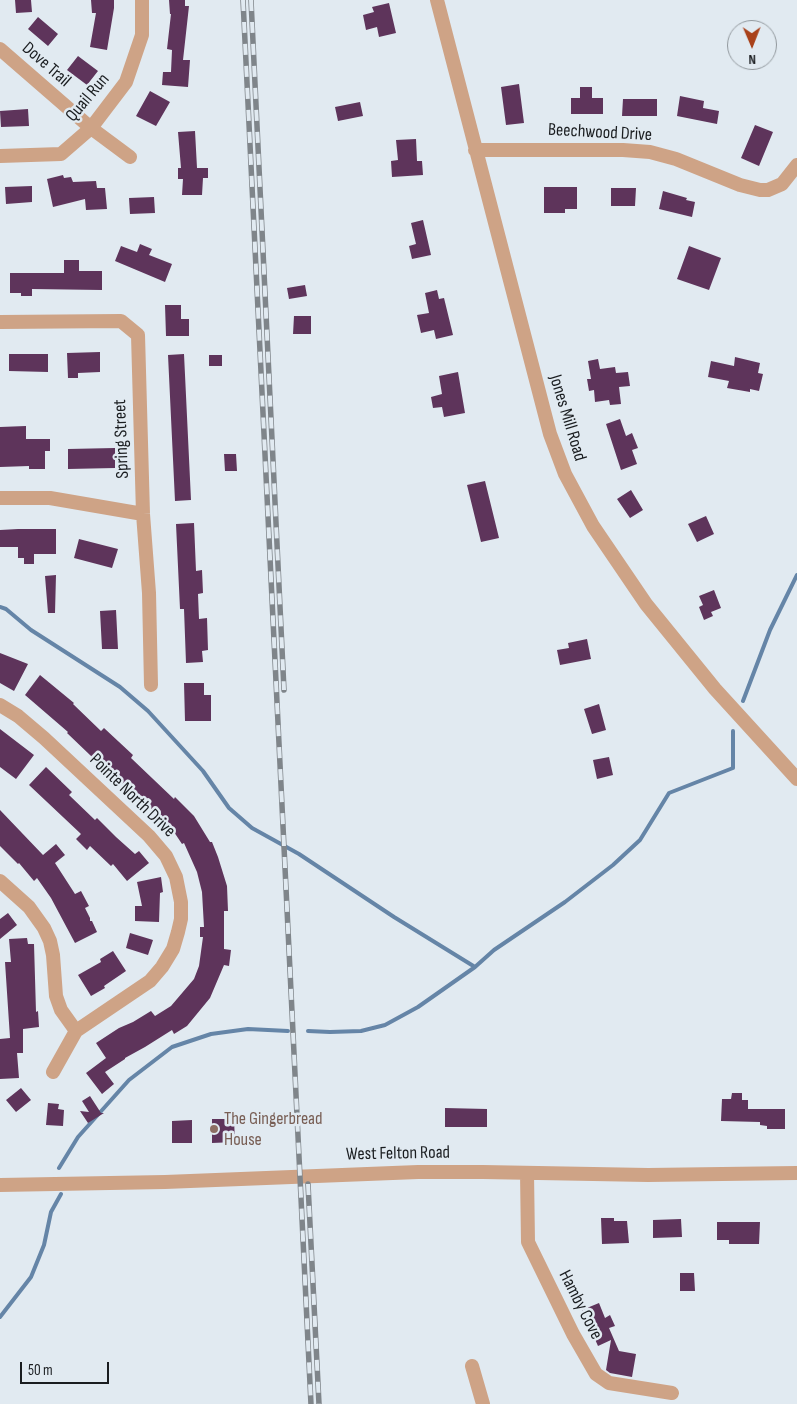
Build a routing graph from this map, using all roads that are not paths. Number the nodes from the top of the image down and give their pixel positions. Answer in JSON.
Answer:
{"nodes":[{"id":1,"x":142,"y":0,"type":"edge"},
{"id":2,"x":437,"y":0,"type":"edge"},
{"id":3,"x":0,"y":50,"type":"edge"},
{"id":4,"x":91,"y":128,"type":"junction"},
{"id":5,"x":475,"y":150,"type":"junction"},
{"id":6,"x":0,"y":156,"type":"edge"},
{"id":7,"x":130,"y":157,"type":"dead end"},
{"id":8,"x":797,"y":165,"type":"edge"},
{"id":9,"x":0,"y":322,"type":"edge"},
{"id":10,"x":0,"y":498,"type":"edge"},
{"id":11,"x":143,"y":514,"type":"junction"},
{"id":12,"x":151,"y":685,"type":"dead end"},
{"id":13,"x":0,"y":705,"type":"edge"},
{"id":14,"x":797,"y":779,"type":"edge"},
{"id":15,"x":0,"y":881,"type":"edge"},
{"id":16,"x":76,"y":1031,"type":"junction"},
{"id":17,"x":53,"y":1072,"type":"dead end"},
{"id":18,"x":527,"y":1173,"type":"junction"},
{"id":19,"x":797,"y":1173,"type":"edge"},
{"id":20,"x":0,"y":1185,"type":"edge"},
{"id":21,"x":472,"y":1366,"type":"dead end"},
{"id":22,"x":672,"y":1394,"type":"dead end"},
{"id":23,"x":483,"y":1404,"type":"edge"}],
"edges":[{"from":1,"to":4,"type":"street","name":"Quail Run"},
{"from":2,"to":5,"type":"street","name":"Jones Mill Road"},
{"from":3,"to":4,"type":"street","name":"Dove Trail"},
{"from":4,"to":6,"type":"street","name":"Quail Run"},
{"from":4,"to":7,"type":"street","name":"Dove Trail"},
{"from":5,"to":8,"type":"street","name":"Beechwood Drive"},
{"from":5,"to":14,"type":"street","name":"Jones Mill Road"},
{"from":9,"to":11,"type":"street","name":"Spring Street"},
{"from":10,"to":11,"type":"street"},
{"from":11,"to":12,"type":"street","name":"Spring Street"},
{"from":13,"to":16,"type":"street","name":"Pointe North Drive"},
{"from":15,"to":16,"type":"street"},
{"from":16,"to":17,"type":"street","name":"Pointe North Drive"},
{"from":18,"to":19,"type":"street","name":"West Felton Road"},
{"from":18,"to":20,"type":"street","name":"West Felton Road"},
{"from":18,"to":22,"type":"street","name":"Hamby Cove"},
{"from":21,"to":23,"type":"street"}]}
